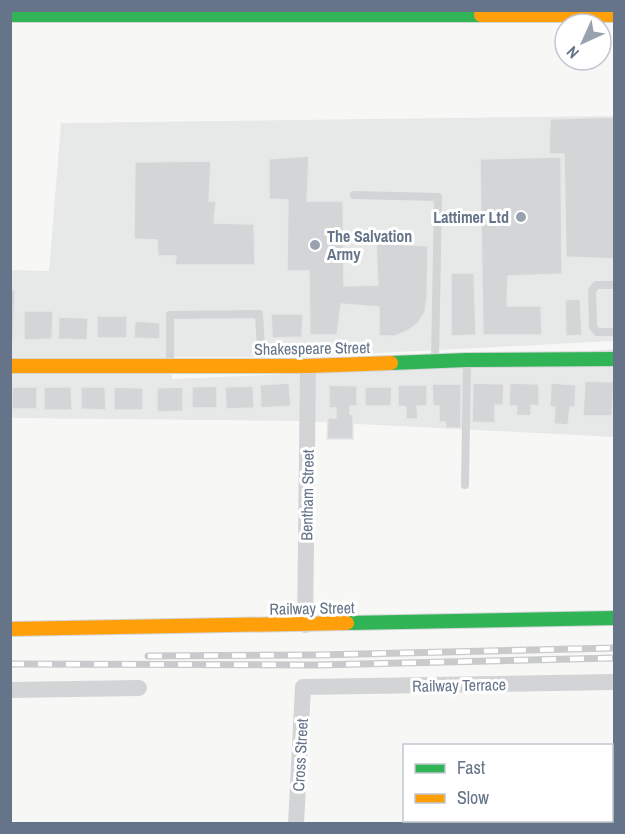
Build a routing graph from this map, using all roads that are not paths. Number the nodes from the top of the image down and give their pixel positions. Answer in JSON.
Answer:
{"nodes":[{"id":1,"x":150,"y":12,"type":"edge"},
{"id":2,"x":292,"y":12,"type":"edge"},
{"id":3,"x":480,"y":12,"type":"edge"},
{"id":4,"x":10,"y":15,"type":"edge"},
{"id":5,"x":615,"y":15,"type":"edge"},
{"id":6,"x":354,"y":195,"type":"dead end"},
{"id":7,"x":615,"y":285,"type":"edge"},
{"id":8,"x":615,"y":332,"type":"edge"},
{"id":9,"x":615,"y":359,"type":"edge"},
{"id":10,"x":467,"y":360,"type":"junction"},
{"id":11,"x":435,"y":361,"type":"junction"},
{"id":12,"x":170,"y":364,"type":"junction"},
{"id":13,"x":10,"y":366,"type":"edge"},
{"id":14,"x":262,"y":366,"type":"junction"},
{"id":15,"x":308,"y":366,"type":"junction"},
{"id":16,"x":465,"y":485,"type":"dead end"},
{"id":17,"x":615,"y":618,"type":"edge"},
{"id":18,"x":305,"y":625,"type":"junction"},
{"id":19,"x":10,"y":629,"type":"edge"},
{"id":20,"x":615,"y":682,"type":"edge"},
{"id":21,"x":303,"y":687,"type":"joint"},
{"id":22,"x":139,"y":688,"type":"dead end"},
{"id":23,"x":10,"y":690,"type":"edge"},
{"id":24,"x":296,"y":824,"type":"edge"}],
"edges":[{"from":1,"to":2,"type":"street"},
{"from":1,"to":4,"type":"street"},
{"from":2,"to":3,"type":"street"},
{"from":3,"to":5,"type":"street"},
{"from":6,"to":11,"type":"lane"},
{"from":7,"to":8,"type":"lane"},
{"from":9,"to":10,"type":"street","name":"Shakespeare Street"},
{"from":10,"to":11,"type":"street","name":"Shakespeare Street"},
{"from":10,"to":16,"type":"lane"},
{"from":11,"to":15,"type":"street","name":"Shakespeare Street"},
{"from":12,"to":13,"type":"street","name":"Shakespeare Street"},
{"from":12,"to":14,"type":"street","name":"Shakespeare Street"},
{"from":12,"to":14,"type":"lane"},
{"from":14,"to":15,"type":"street","name":"Shakespeare Street"},
{"from":15,"to":18,"type":"street","name":"Bentham Street"},
{"from":17,"to":18,"type":"street","name":"Railway Street"},
{"from":18,"to":19,"type":"street","name":"Railway Street"},
{"from":20,"to":21,"type":"street","name":"Railway Terrace"},
{"from":21,"to":24,"type":"street","name":"Cross Street"},
{"from":22,"to":23,"type":"street"}]}
